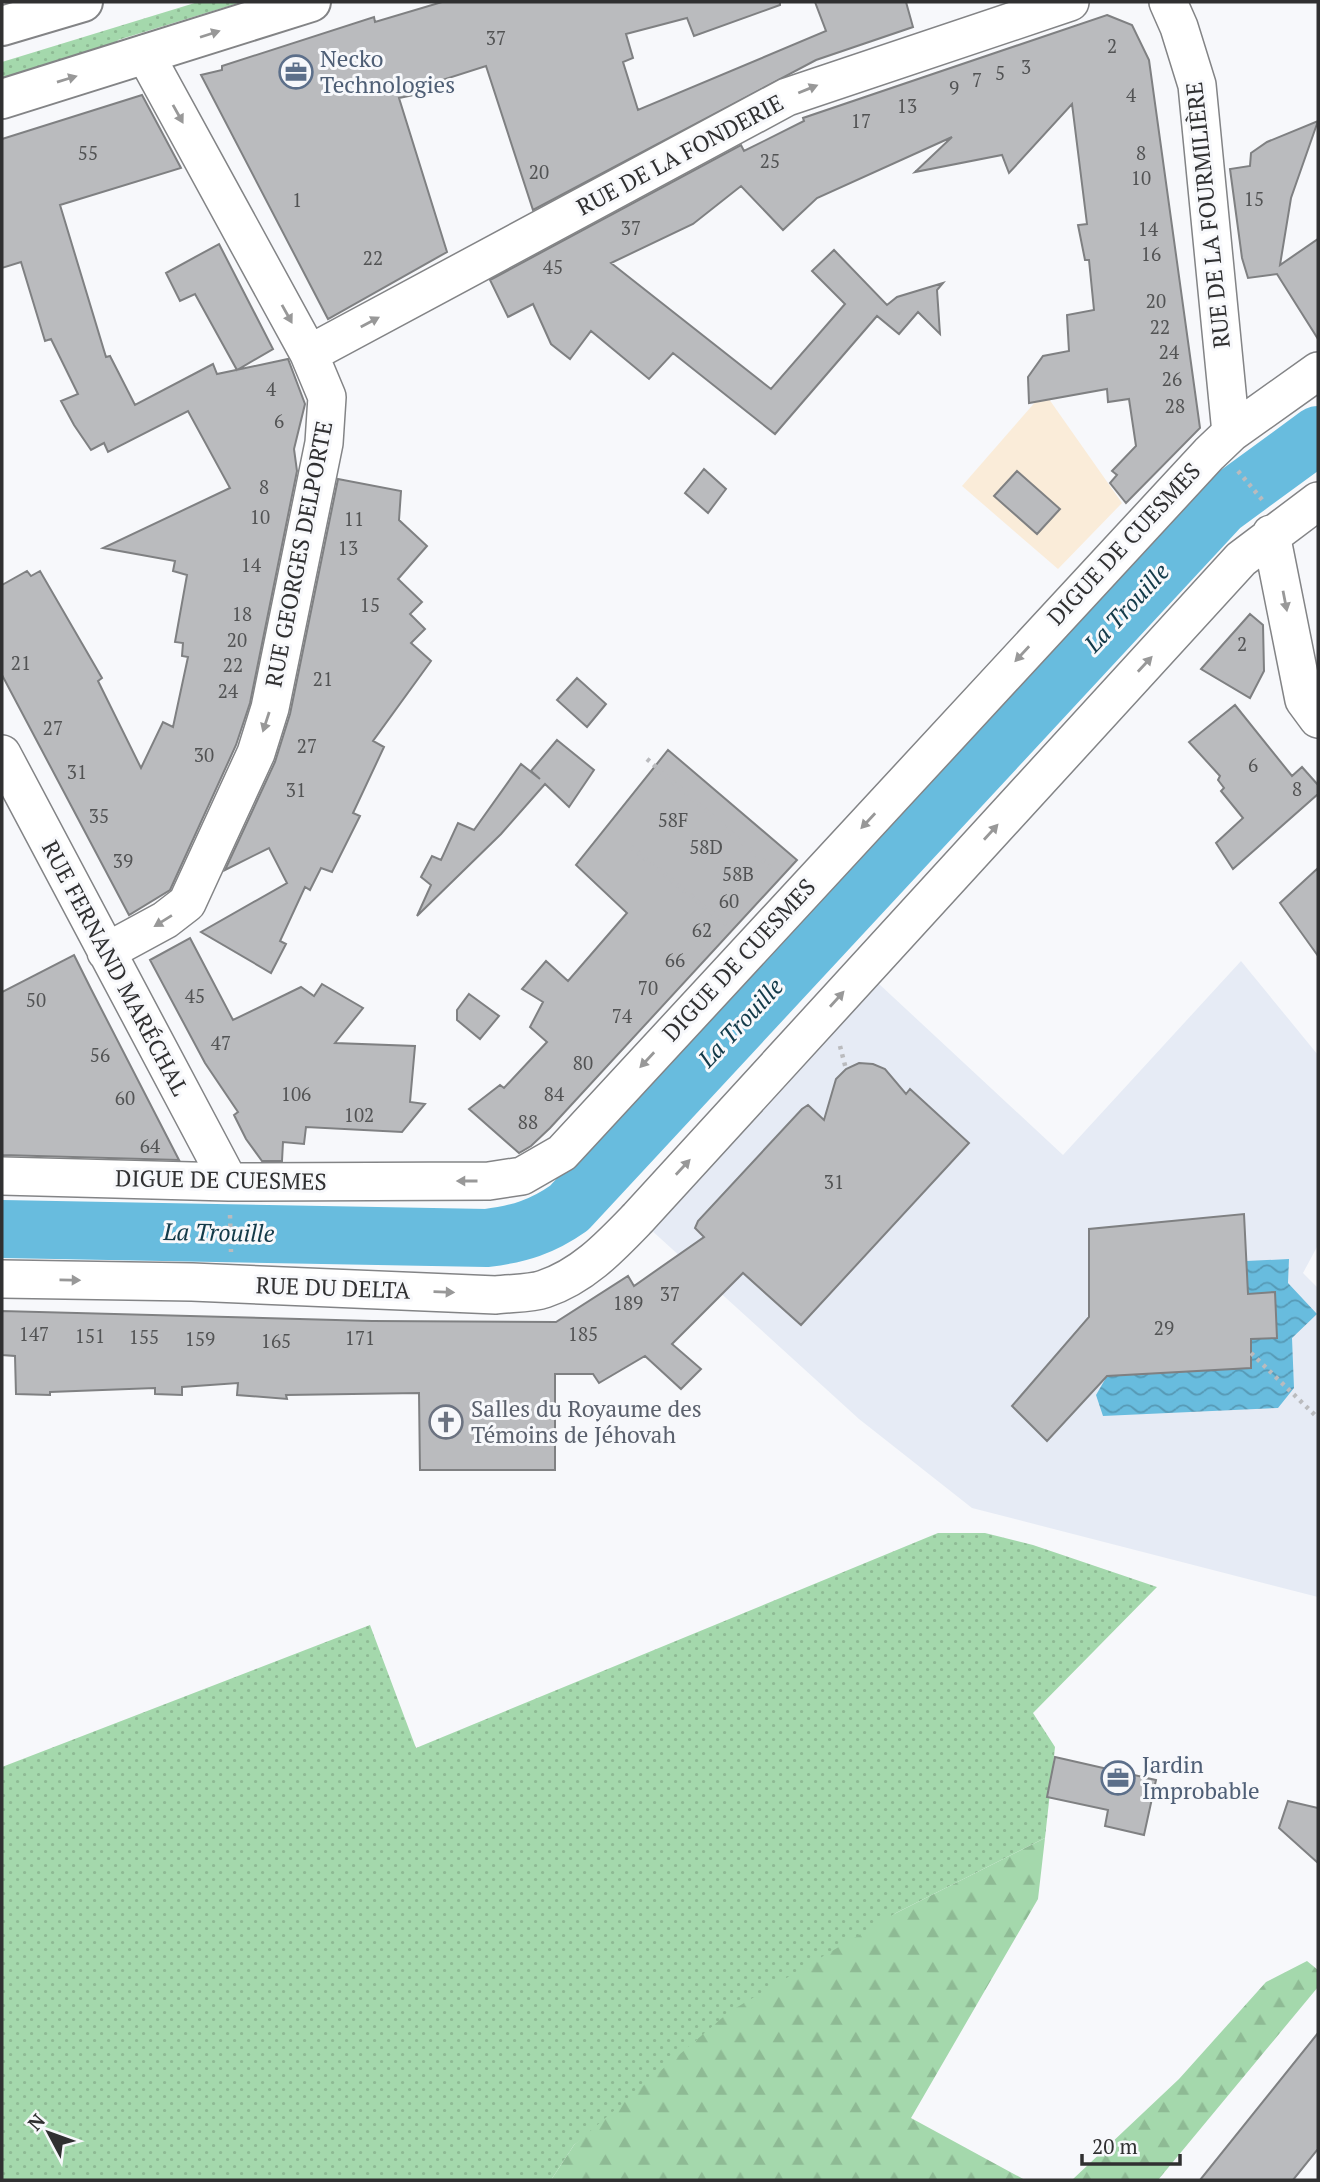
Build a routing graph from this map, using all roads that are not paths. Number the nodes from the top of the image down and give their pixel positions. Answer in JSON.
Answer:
{"nodes":[{"id":1,"x":83,"y":2,"type":"edge"},
{"id":2,"x":311,"y":2,"type":"edge"},
{"id":3,"x":1070,"y":2,"type":"edge"},
{"id":4,"x":1168,"y":2,"type":"edge"},
{"id":5,"x":2,"y":26,"type":"edge"},
{"id":6,"x":145,"y":54,"type":"junction"},
{"id":7,"x":2,"y":99,"type":"edge"},
{"id":8,"x":309,"y":354,"type":"junction"},
{"id":9,"x":1318,"y":371,"type":"edge"},
{"id":10,"x":1233,"y":450,"type":"junction"},
{"id":11,"x":1318,"y":500,"type":"edge"},
{"id":12,"x":1271,"y":522,"type":"junction"},
{"id":13,"x":1318,"y":719,"type":"edge"},
{"id":14,"x":2,"y":754,"type":"edge"},
{"id":15,"x":106,"y":952,"type":"junction"},
{"id":16,"x":2,"y":1176,"type":"edge"},
{"id":17,"x":229,"y":1192,"type":"junction"},
{"id":18,"x":2,"y":1279,"type":"edge"}],
"edges":[{"from":1,"to":5,"type":"main road"},
{"from":6,"to":2,"type":"main road","one_way":true},
{"from":8,"to":3,"type":"street","name":"RUE DE LA FONDERIE","one_way":true},
{"from":4,"to":10,"type":"street","name":"RUE DE LA FOURMILIÈRE"},
{"from":7,"to":6,"type":"main road","one_way":true},
{"from":6,"to":8,"type":"street","name":"RUE GEORGES DELPORTE","one_way":true},
{"from":8,"to":15,"type":"street","name":"RUE GEORGES DELPORTE","one_way":true},
{"from":9,"to":10,"type":"street","name":"DIGUE DE CUESMES"},
{"from":10,"to":17,"type":"street","name":"DIGUE DE CUESMES","one_way":true},
{"from":11,"to":12,"type":"street"},
{"from":12,"to":13,"type":"street","one_way":true},
{"from":18,"to":12,"type":"street","name":"RUE DU DELTA","one_way":true},
{"from":14,"to":15,"type":"street","name":"RUE FERNAND MARÉCHAL"},
{"from":15,"to":17,"type":"street","name":"RUE FERNAND MARÉCHAL"},
{"from":16,"to":17,"type":"street","name":"DIGUE DE CUESMES"}]}
